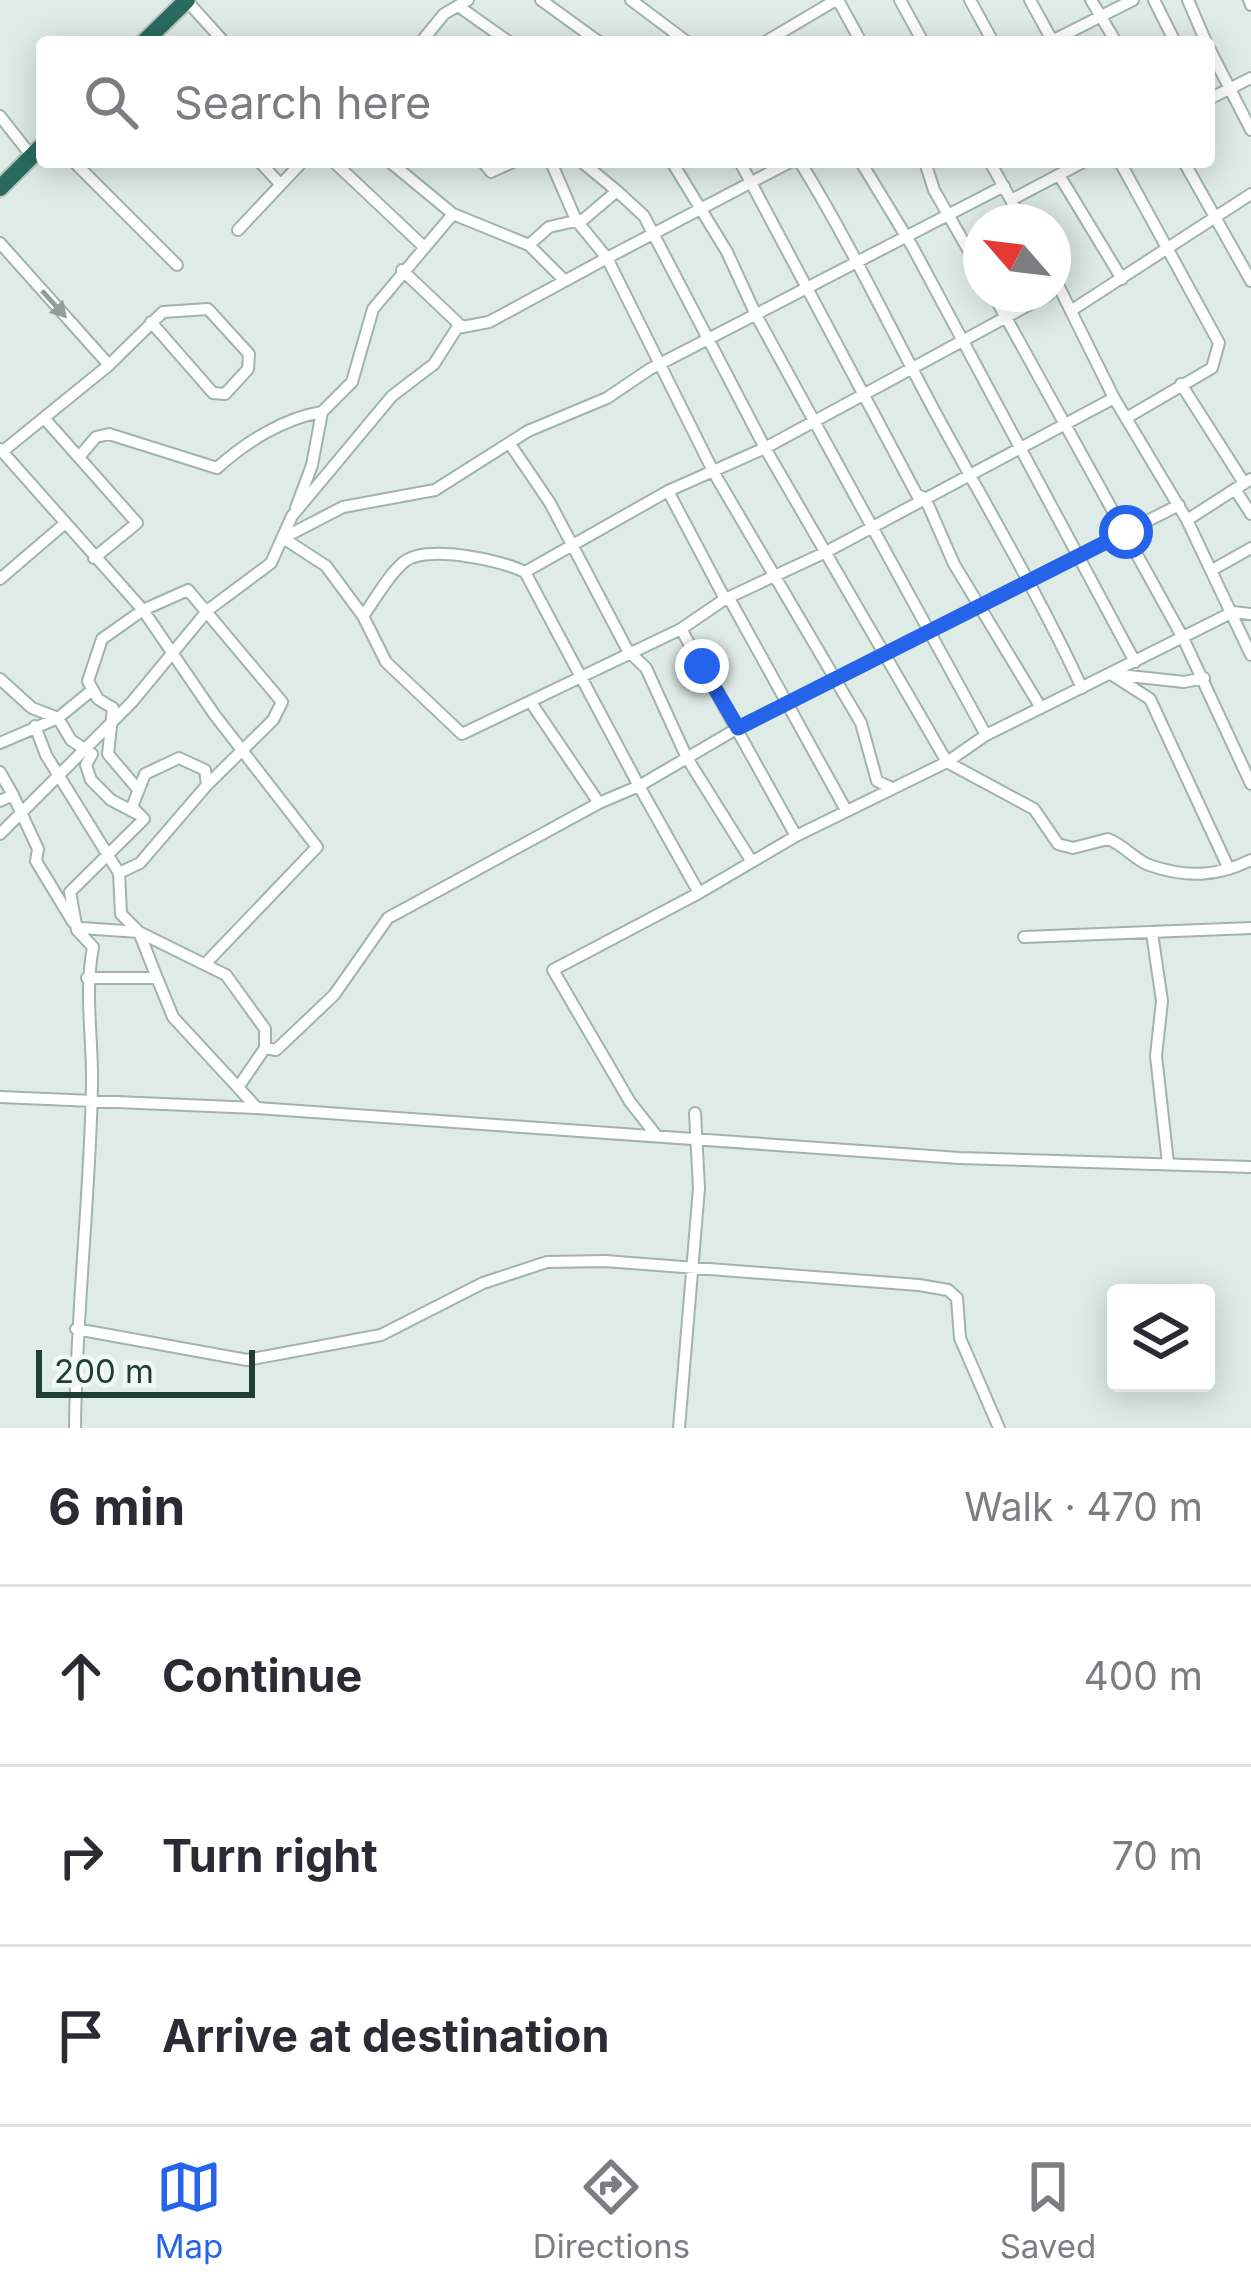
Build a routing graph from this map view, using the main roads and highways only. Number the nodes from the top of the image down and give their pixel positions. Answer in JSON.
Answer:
{"nodes":[{"id":1,"x":174,"y":0,"type":"edge"},
{"id":2,"x":187,"y":0,"type":"edge"},
{"id":3,"x":147,"y":36,"type":"edge"},
{"id":4,"x":149,"y":36,"type":"edge"},
{"id":5,"x":34,"y":147,"type":"edge"},
{"id":6,"x":0,"y":175,"type":"edge"},
{"id":7,"x":0,"y":188,"type":"edge"}],
"edges":[{"from":1,"to":3,"type":"highway"},
{"from":2,"to":4,"type":"highway"},
{"from":5,"to":6,"type":"highway"},
{"from":5,"to":7,"type":"highway"}]}
